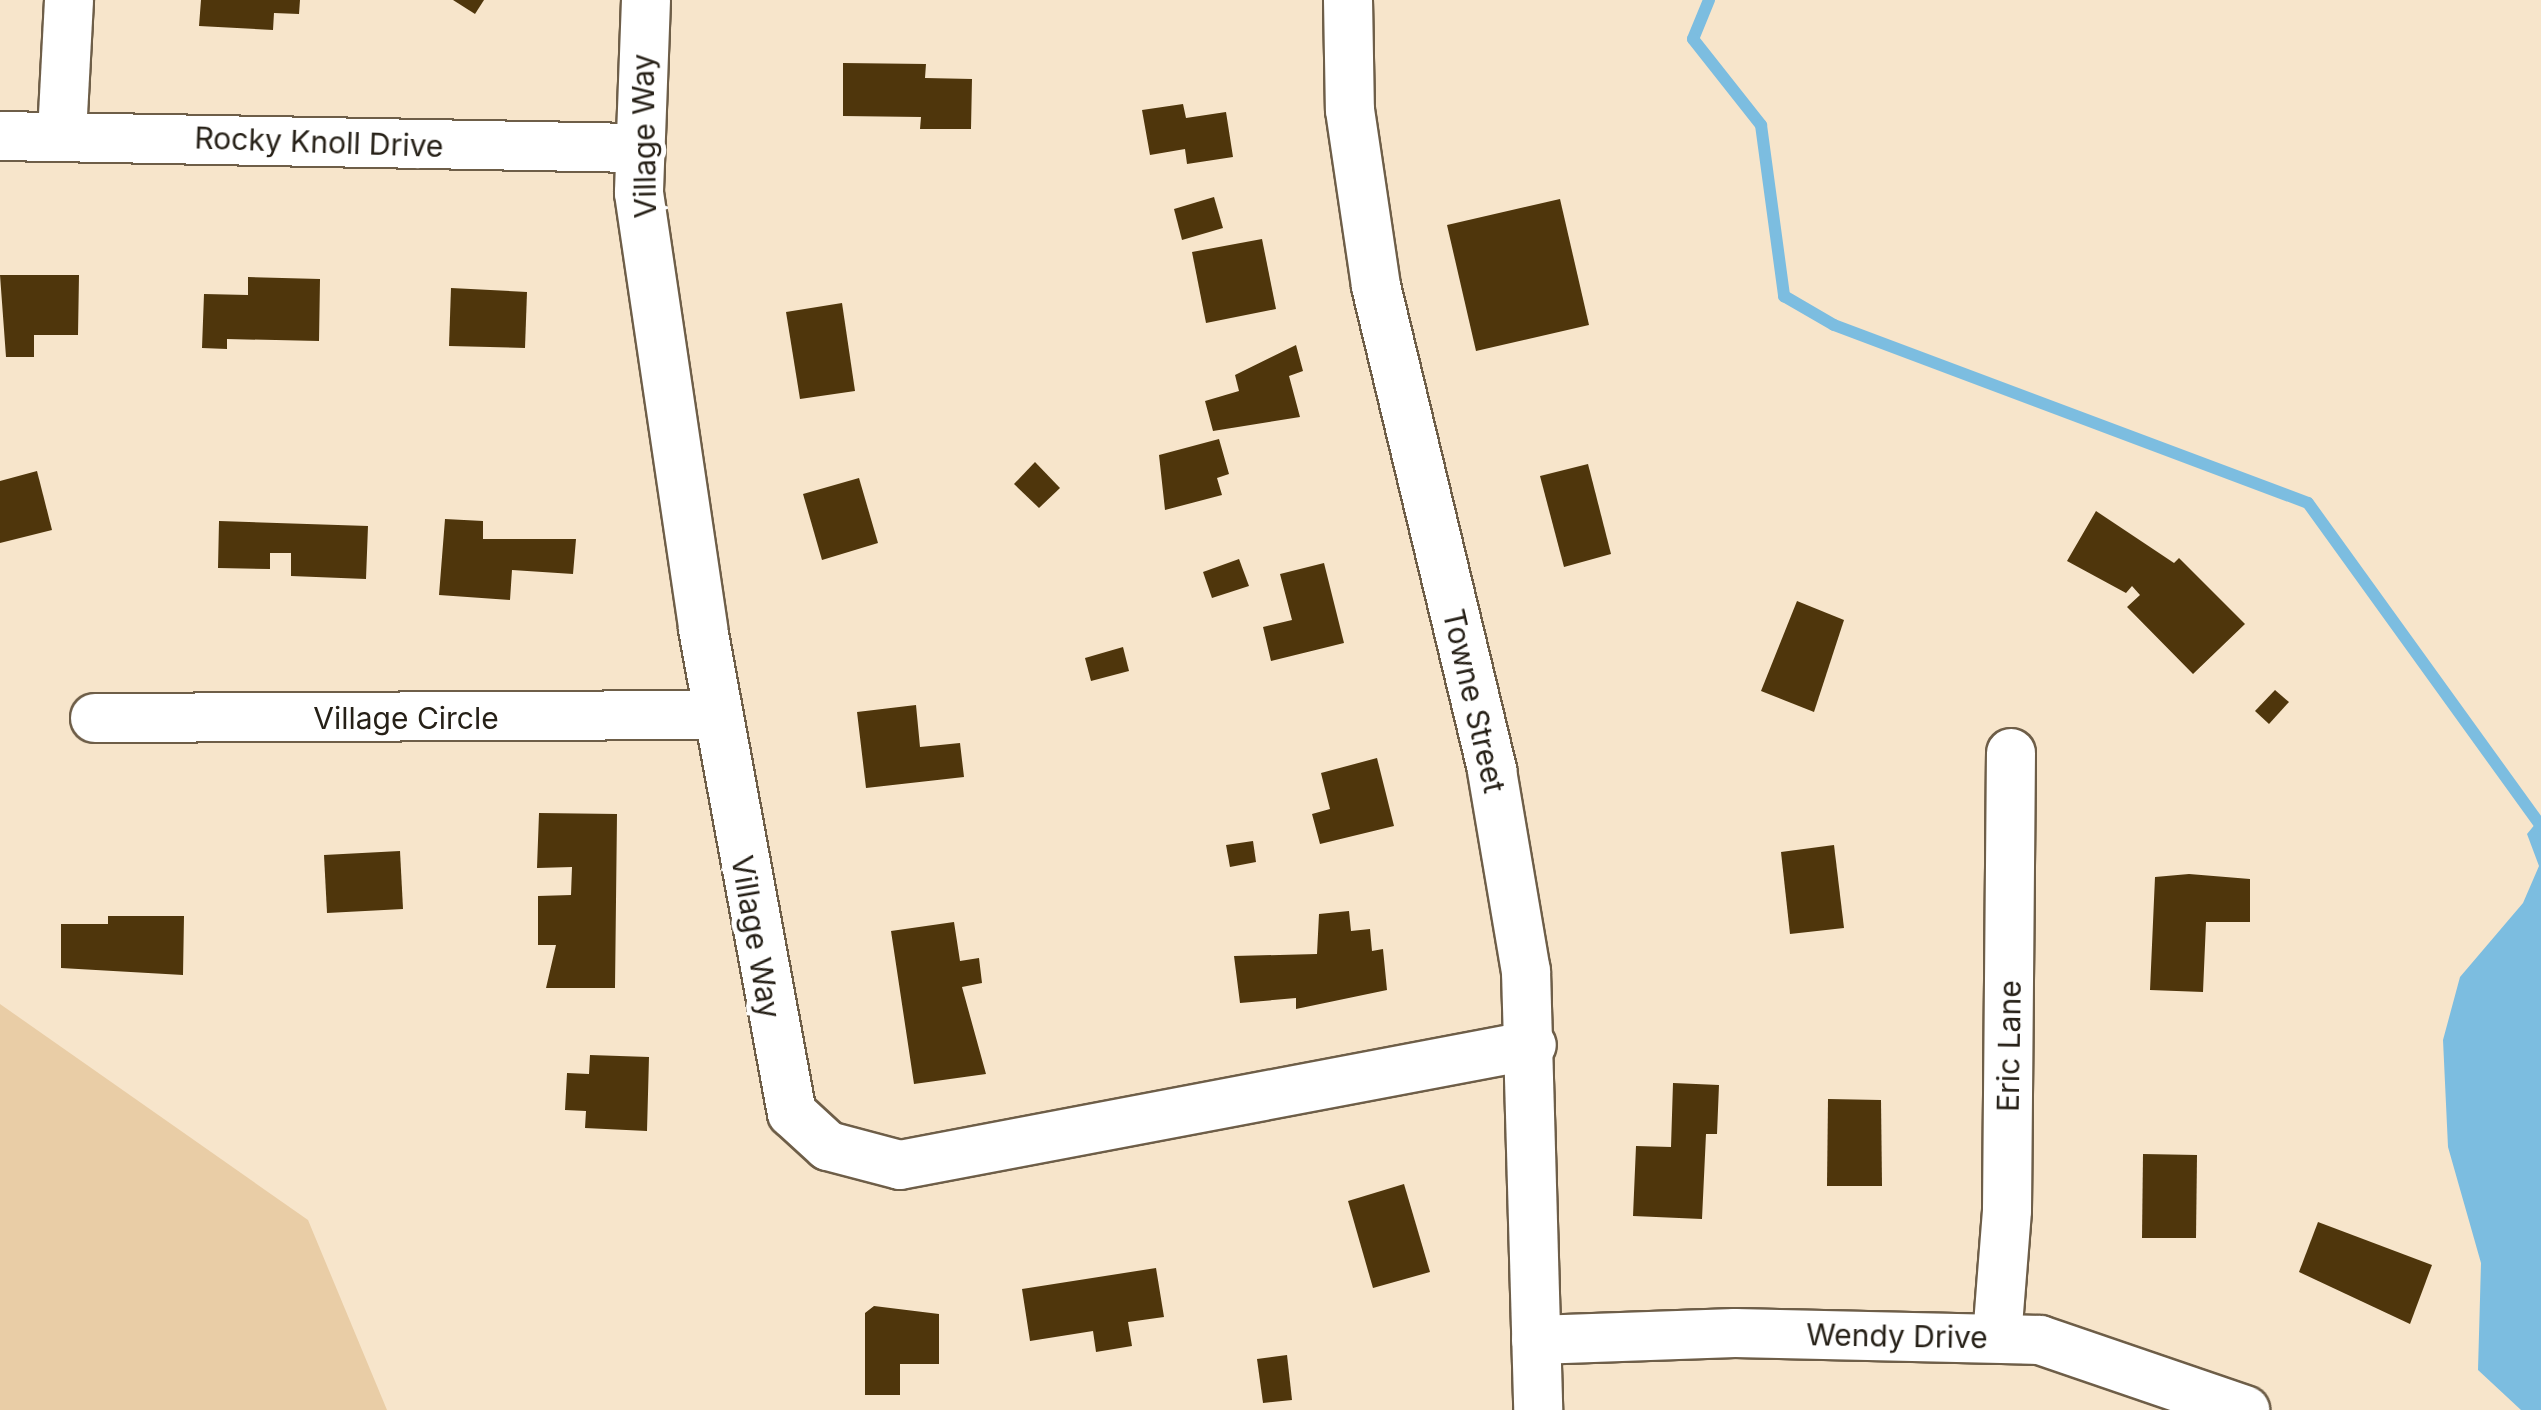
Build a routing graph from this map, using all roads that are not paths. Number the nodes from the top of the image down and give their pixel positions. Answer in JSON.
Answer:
{"nodes":[{"id":1,"x":69,"y":0,"type":"edge"},
{"id":2,"x":646,"y":0,"type":"edge"},
{"id":3,"x":1348,"y":0,"type":"edge"},
{"id":4,"x":62,"y":134,"type":"junction"},
{"id":5,"x":0,"y":136,"type":"edge"},
{"id":6,"x":639,"y":148,"type":"junction"},
{"id":7,"x":718,"y":716,"type":"junction"},
{"id":8,"x":95,"y":718,"type":"dead end"},
{"id":9,"x":2011,"y":753,"type":"dead end"},
{"id":10,"x":1532,"y":1045,"type":"junction"},
{"id":11,"x":1997,"y":1338,"type":"junction"},
{"id":12,"x":1536,"y":1340,"type":"junction"},
{"id":13,"x":1538,"y":1410,"type":"edge"},
{"id":14,"x":2246,"y":1410,"type":"edge"}],
"edges":[{"from":1,"to":4,"type":"street"},
{"from":2,"to":6,"type":"street","name":"Village Way"},
{"from":3,"to":10,"type":"street","name":"Towne Street"},
{"from":4,"to":5,"type":"street","name":"Rocky Knoll Drive"},
{"from":4,"to":6,"type":"street","name":"Rocky Knoll Drive"},
{"from":6,"to":7,"type":"street","name":"Village Way"},
{"from":7,"to":8,"type":"street","name":"Village Circle"},
{"from":7,"to":10,"type":"street","name":"Village Way"},
{"from":9,"to":11,"type":"street","name":"Eric Lane"},
{"from":10,"to":12,"type":"street","name":"Towne Street"},
{"from":11,"to":12,"type":"street","name":"Wendy Drive"},
{"from":11,"to":14,"type":"street","name":"Wendy Drive"},
{"from":12,"to":13,"type":"street","name":"Towne Street"}]}
